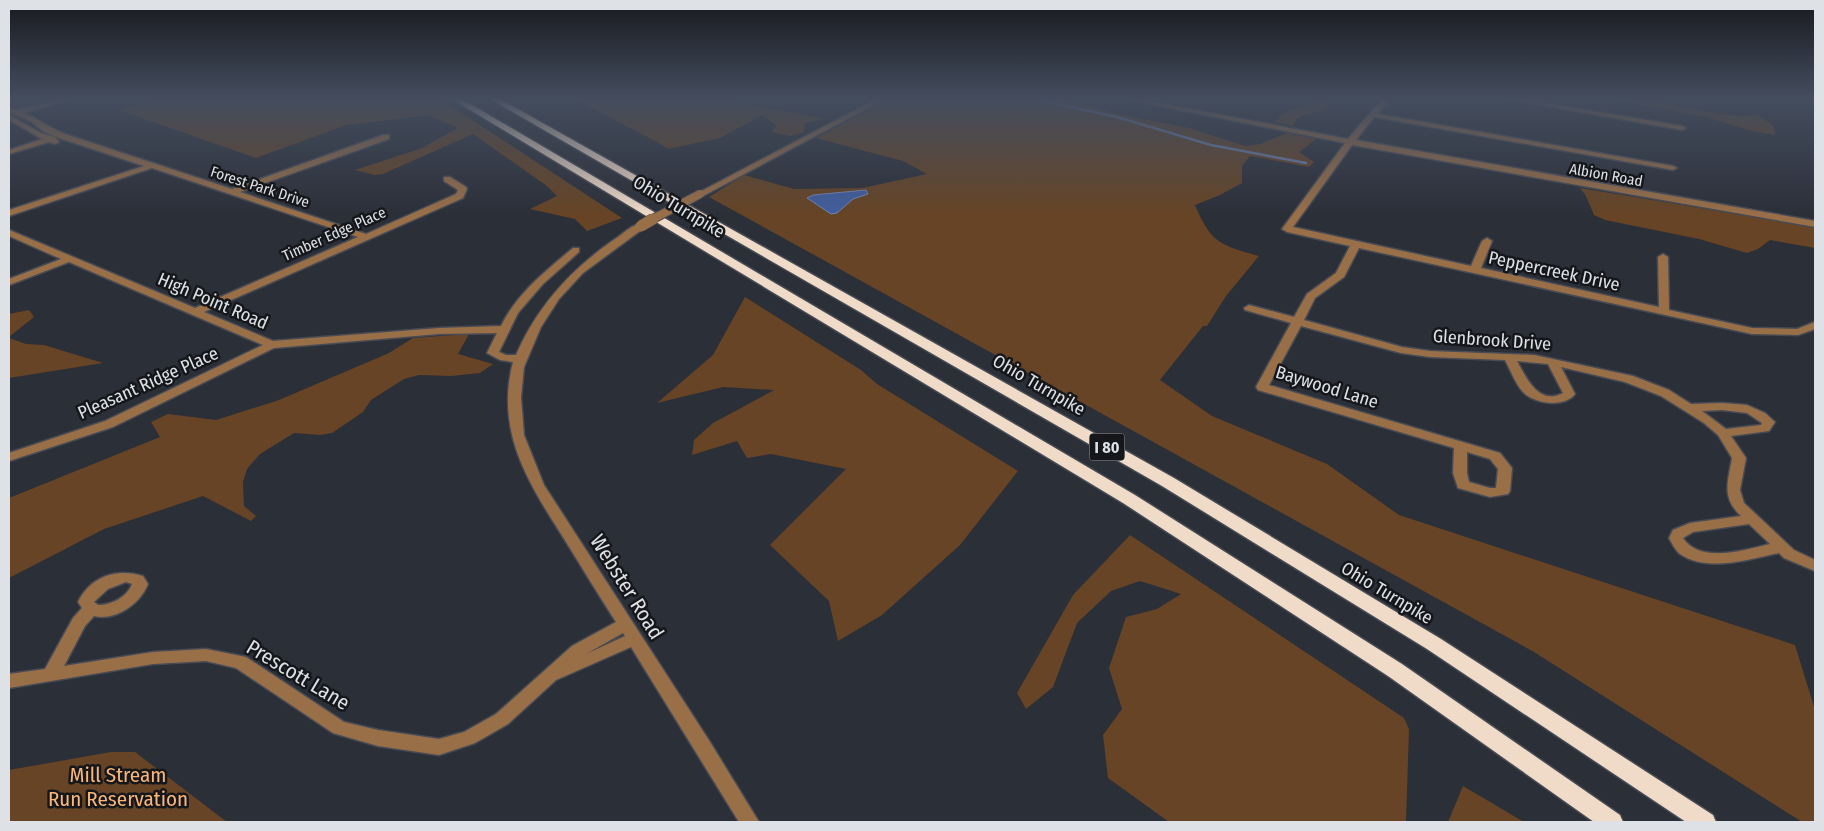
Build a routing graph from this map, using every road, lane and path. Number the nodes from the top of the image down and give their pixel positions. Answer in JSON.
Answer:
{"nodes":[{"id":1,"x":46,"y":138,"type":"edge"},
{"id":2,"x":56,"y":138,"type":"edge"},
{"id":3,"x":67,"y":138,"type":"edge"},
{"id":4,"x":384,"y":138,"type":"edge"},
{"id":5,"x":521,"y":138,"type":"edge"},
{"id":6,"x":562,"y":138,"type":"edge"},
{"id":7,"x":807,"y":138,"type":"edge"},
{"id":8,"x":1328,"y":138,"type":"edge"},
{"id":9,"x":1354,"y":138,"type":"edge"},
{"id":10,"x":1502,"y":138,"type":"edge"},
{"id":11,"x":49,"y":140,"type":"junction"},
{"id":12,"x":1350,"y":142,"type":"junction"},
{"id":13,"x":9,"y":152,"type":"edge"},
{"id":14,"x":151,"y":166,"type":"junction"},
{"id":15,"x":1673,"y":168,"type":"dead end"},
{"id":16,"x":140,"y":169,"type":"junction"},
{"id":17,"x":447,"y":178,"type":"dead end"},
{"id":18,"x":233,"y":192,"type":"junction"},
{"id":19,"x":220,"y":197,"type":"junction"},
{"id":20,"x":9,"y":213,"type":"edge"},
{"id":21,"x":1815,"y":224,"type":"edge"},
{"id":22,"x":9,"y":233,"type":"edge"},
{"id":23,"x":364,"y":236,"type":"junction"},
{"id":24,"x":354,"y":241,"type":"junction"},
{"id":25,"x":1487,"y":241,"type":"dead end"},
{"id":26,"x":1356,"y":244,"type":"junction"},
{"id":27,"x":576,"y":250,"type":"dead end"},
{"id":28,"x":1663,"y":257,"type":"dead end"},
{"id":29,"x":69,"y":259,"type":"junction"},
{"id":30,"x":1475,"y":270,"type":"junction"},
{"id":31,"x":9,"y":282,"type":"edge"},
{"id":32,"x":1249,"y":308,"type":"dead end"},
{"id":33,"x":196,"y":312,"type":"junction"},
{"id":34,"x":1664,"y":312,"type":"junction"},
{"id":35,"x":1298,"y":322,"type":"junction"},
{"id":36,"x":1815,"y":325,"type":"edge"},
{"id":37,"x":505,"y":329,"type":"junction"},
{"id":38,"x":272,"y":345,"type":"junction"},
{"id":39,"x":1509,"y":356,"type":"junction"},
{"id":40,"x":520,"y":359,"type":"junction"},
{"id":41,"x":1552,"y":362,"type":"junction"},
{"id":42,"x":1691,"y":408,"type":"junction"},
{"id":43,"x":1723,"y":433,"type":"junction"},
{"id":44,"x":1461,"y":446,"type":"dead end"},
{"id":45,"x":9,"y":457,"type":"edge"},
{"id":46,"x":1751,"y":519,"type":"junction"},
{"id":47,"x":1782,"y":547,"type":"junction"},
{"id":48,"x":1815,"y":566,"type":"edge"},
{"id":49,"x":91,"y":610,"type":"dead end"},
{"id":50,"x":630,"y":631,"type":"junction"},
{"id":51,"x":50,"y":675,"type":"junction"},
{"id":52,"x":9,"y":682,"type":"edge"},
{"id":53,"x":748,"y":822,"type":"edge"},
{"id":54,"x":1612,"y":822,"type":"edge"},
{"id":55,"x":1705,"y":822,"type":"edge"}],
"edges":[{"from":1,"to":11,"type":"street","name":"Forest Park Drive"},
{"from":2,"to":11,"type":"street"},
{"from":3,"to":14,"type":"street","name":"Forest Park Drive"},
{"from":4,"to":18,"type":"street"},
{"from":5,"to":54,"type":"highway","name":"Ohio Turnpike","number":"I 80"},
{"from":6,"to":55,"type":"highway","name":"Ohio Turnpike","number":"I 80"},
{"from":7,"to":40,"type":"street","name":"Webster Road","bridge":true},
{"from":8,"to":12,"type":"street","name":"Albion Road"},
{"from":9,"to":12,"type":"street"},
{"from":10,"to":15,"type":"street"},
{"from":11,"to":13,"type":"street"},
{"from":11,"to":16,"type":"street","name":"Forest Park Drive"},
{"from":12,"to":21,"type":"street","name":"Albion Road"},
{"from":12,"to":26,"type":"street","name":"Peppercreek Drive"},
{"from":14,"to":16,"type":"street"},
{"from":14,"to":18,"type":"street","name":"Forest Park Drive"},
{"from":16,"to":19,"type":"street","name":"Forest Park Drive"},
{"from":16,"to":20,"type":"street"},
{"from":17,"to":23,"type":"street","name":"Timber Edge Place"},
{"from":18,"to":19,"type":"street"},
{"from":18,"to":23,"type":"street","name":"Forest Park Drive"},
{"from":19,"to":24,"type":"street","name":"Forest Park Drive"},
{"from":22,"to":29,"type":"street","name":"High Point Road"},
{"from":23,"to":24,"type":"street","name":"Timber Edge Place"},
{"from":24,"to":33,"type":"street","name":"Timber Edge Place"},
{"from":25,"to":30,"type":"street"},
{"from":26,"to":30,"type":"street","name":"Peppercreek Drive"},
{"from":26,"to":35,"type":"street","name":"Baywood Lane"},
{"from":27,"to":37,"type":"street"},
{"from":28,"to":34,"type":"street"},
{"from":29,"to":31,"type":"street"},
{"from":29,"to":33,"type":"street","name":"High Point Road"},
{"from":30,"to":34,"type":"street","name":"Peppercreek Drive"},
{"from":32,"to":35,"type":"street","name":"Glenbrook Drive"},
{"from":33,"to":38,"type":"street","name":"High Point Road"},
{"from":34,"to":36,"type":"street","name":"Peppercreek Drive"},
{"from":35,"to":39,"type":"street","name":"Glenbrook Drive"},
{"from":35,"to":44,"type":"street","name":"Baywood Lane"},
{"from":37,"to":38,"type":"street","name":"High Point Road"},
{"from":37,"to":40,"type":"street"},
{"from":38,"to":45,"type":"street","name":"Pleasant Ridge Place"},
{"from":39,"to":41,"type":"street","name":"Glenbrook Drive"},
{"from":39,"to":41,"type":"street"},
{"from":40,"to":50,"type":"street","name":"Webster Road"},
{"from":41,"to":42,"type":"street","name":"Glenbrook Drive"},
{"from":42,"to":43,"type":"street","name":"Glenbrook Drive"},
{"from":42,"to":43,"type":"street"},
{"from":43,"to":46,"type":"street","name":"Glenbrook Drive"},
{"from":46,"to":47,"type":"street","name":"Glenbrook Drive"},
{"from":46,"to":47,"type":"street"},
{"from":47,"to":48,"type":"street","name":"Glenbrook Drive"},
{"from":49,"to":51,"type":"street"},
{"from":50,"to":51,"type":"street","name":"Prescott Lane"},
{"from":50,"to":53,"type":"street","name":"Webster Road"},
{"from":51,"to":52,"type":"street","name":"Prescott Lane"}]}
